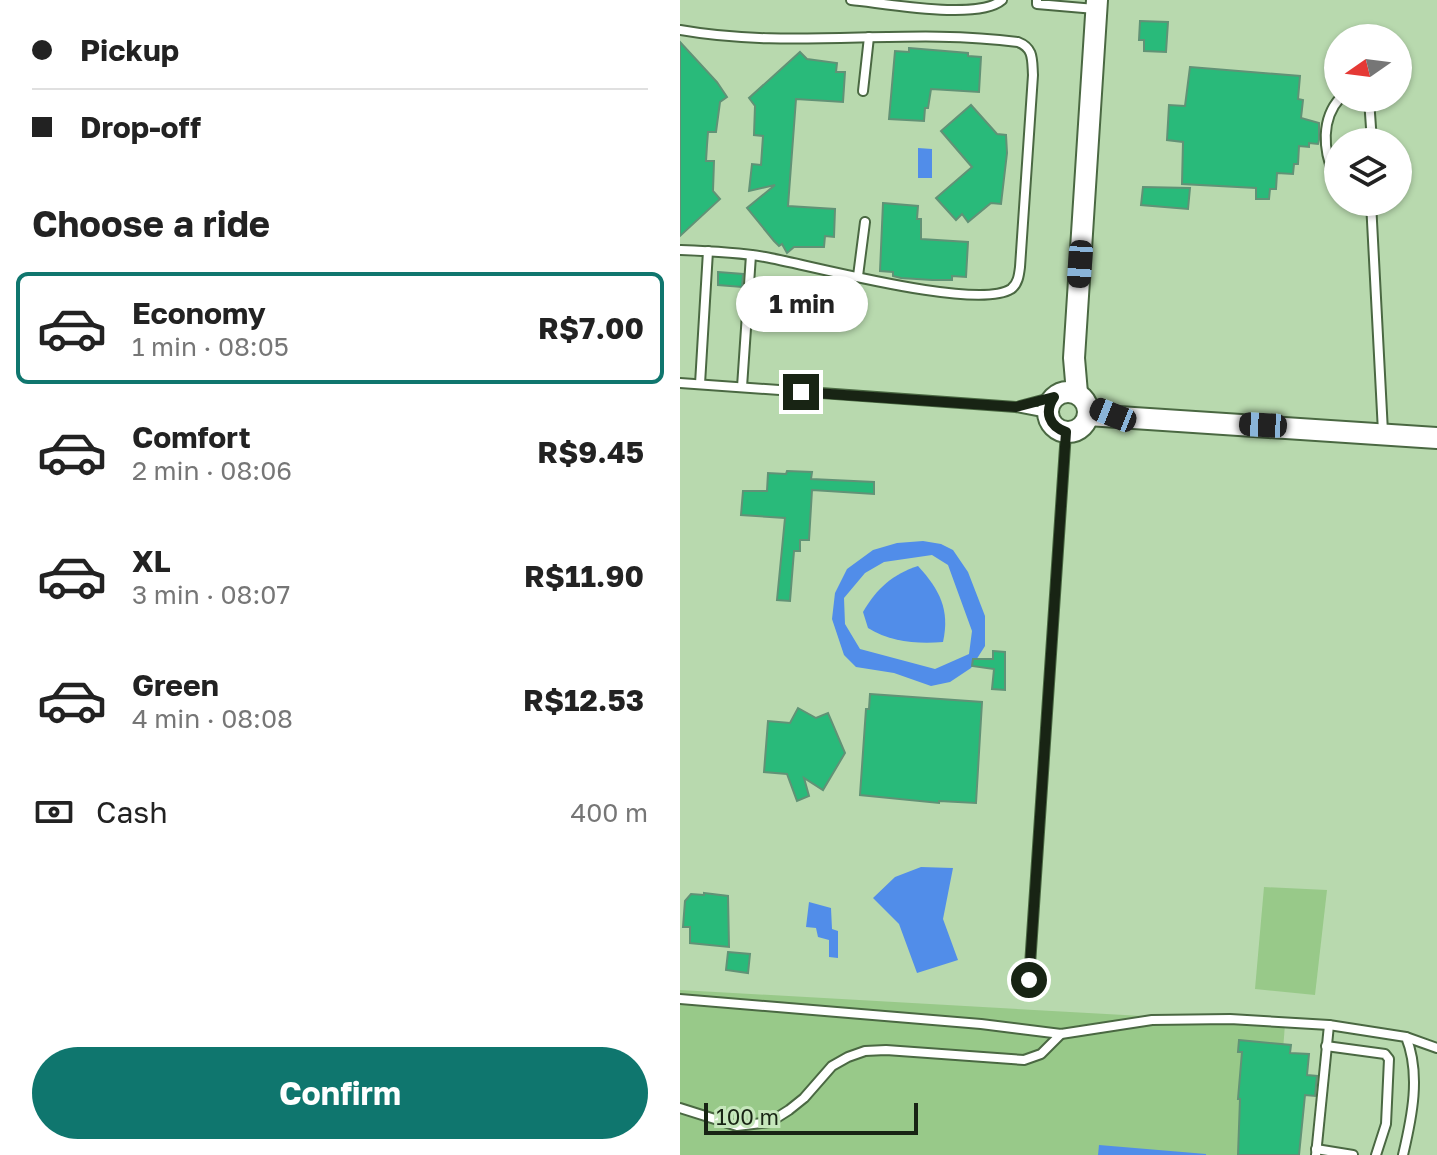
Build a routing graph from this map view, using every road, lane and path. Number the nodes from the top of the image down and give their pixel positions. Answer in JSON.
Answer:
{"nodes":[{"id":1,"x":851,"y":0,"type":"edge"},
{"id":2,"x":1002,"y":0,"type":"edge"},
{"id":3,"x":1037,"y":0,"type":"edge"},
{"id":4,"x":1097,"y":4,"type":"edge"},
{"id":5,"x":680,"y":30,"type":"edge"},
{"id":6,"x":869,"y":37,"type":"junction"},
{"id":7,"x":863,"y":91,"type":"dead end"},
{"id":8,"x":1372,"y":216,"type":"edge"},
{"id":9,"x":865,"y":222,"type":"dead end"},
{"id":10,"x":680,"y":250,"type":"edge"},
{"id":11,"x":708,"y":251,"type":"junction"},
{"id":12,"x":751,"y":255,"type":"junction"},
{"id":13,"x":858,"y":276,"type":"junction"},
{"id":14,"x":680,"y":383,"type":"edge"},
{"id":15,"x":700,"y":384,"type":"junction"},
{"id":16,"x":742,"y":387,"type":"junction"},
{"id":17,"x":1069,"y":403,"type":"junction"},
{"id":18,"x":1016,"y":407,"type":"junction"},
{"id":19,"x":1066,"y":432,"type":"junction"},
{"id":20,"x":1383,"y":433,"type":"junction"},
{"id":21,"x":1437,"y":438,"type":"edge"},
{"id":22,"x":1029,"y":980,"type":"dead end"},
{"id":23,"x":680,"y":999,"type":"edge"},
{"id":24,"x":1329,"y":1025,"type":"junction"},
{"id":25,"x":1061,"y":1034,"type":"junction"},
{"id":26,"x":1406,"y":1037,"type":"junction"},
{"id":27,"x":1326,"y":1046,"type":"junction"},
{"id":28,"x":1437,"y":1048,"type":"edge"},
{"id":29,"x":680,"y":1108,"type":"edge"},
{"id":30,"x":1316,"y":1152,"type":"edge"},
{"id":31,"x":1353,"y":1155,"type":"edge"},
{"id":32,"x":1376,"y":1155,"type":"edge"},
{"id":33,"x":1403,"y":1155,"type":"edge"}],
"edges":[{"from":1,"to":2,"type":"lane"},
{"from":3,"to":4,"type":"lane"},
{"from":4,"to":17,"type":"street"},
{"from":5,"to":6,"type":"lane"},
{"from":6,"to":7,"type":"lane"},
{"from":6,"to":13,"type":"lane"},
{"from":8,"to":20,"type":"lane"},
{"from":9,"to":13,"type":"lane"},
{"from":10,"to":11,"type":"lane"},
{"from":11,"to":12,"type":"lane"},
{"from":11,"to":15,"type":"lane"},
{"from":12,"to":13,"type":"lane"},
{"from":12,"to":16,"type":"lane"},
{"from":14,"to":15,"type":"lane"},
{"from":15,"to":16,"type":"lane"},
{"from":16,"to":18,"type":"lane"},
{"from":17,"to":18,"type":"lane"},
{"from":17,"to":18,"type":"lane"},
{"from":17,"to":19,"type":"street"},
{"from":17,"to":19,"type":"street"},
{"from":17,"to":20,"type":"street"},
{"from":19,"to":22,"type":"lane"},
{"from":20,"to":21,"type":"street"},
{"from":23,"to":25,"type":"lane"},
{"from":24,"to":25,"type":"lane"},
{"from":24,"to":26,"type":"lane"},
{"from":24,"to":27,"type":"lane"},
{"from":25,"to":29,"type":"lane"},
{"from":26,"to":28,"type":"lane"},
{"from":26,"to":33,"type":"lane"},
{"from":27,"to":30,"type":"lane"},
{"from":27,"to":32,"type":"lane"},
{"from":30,"to":31,"type":"lane"}]}
